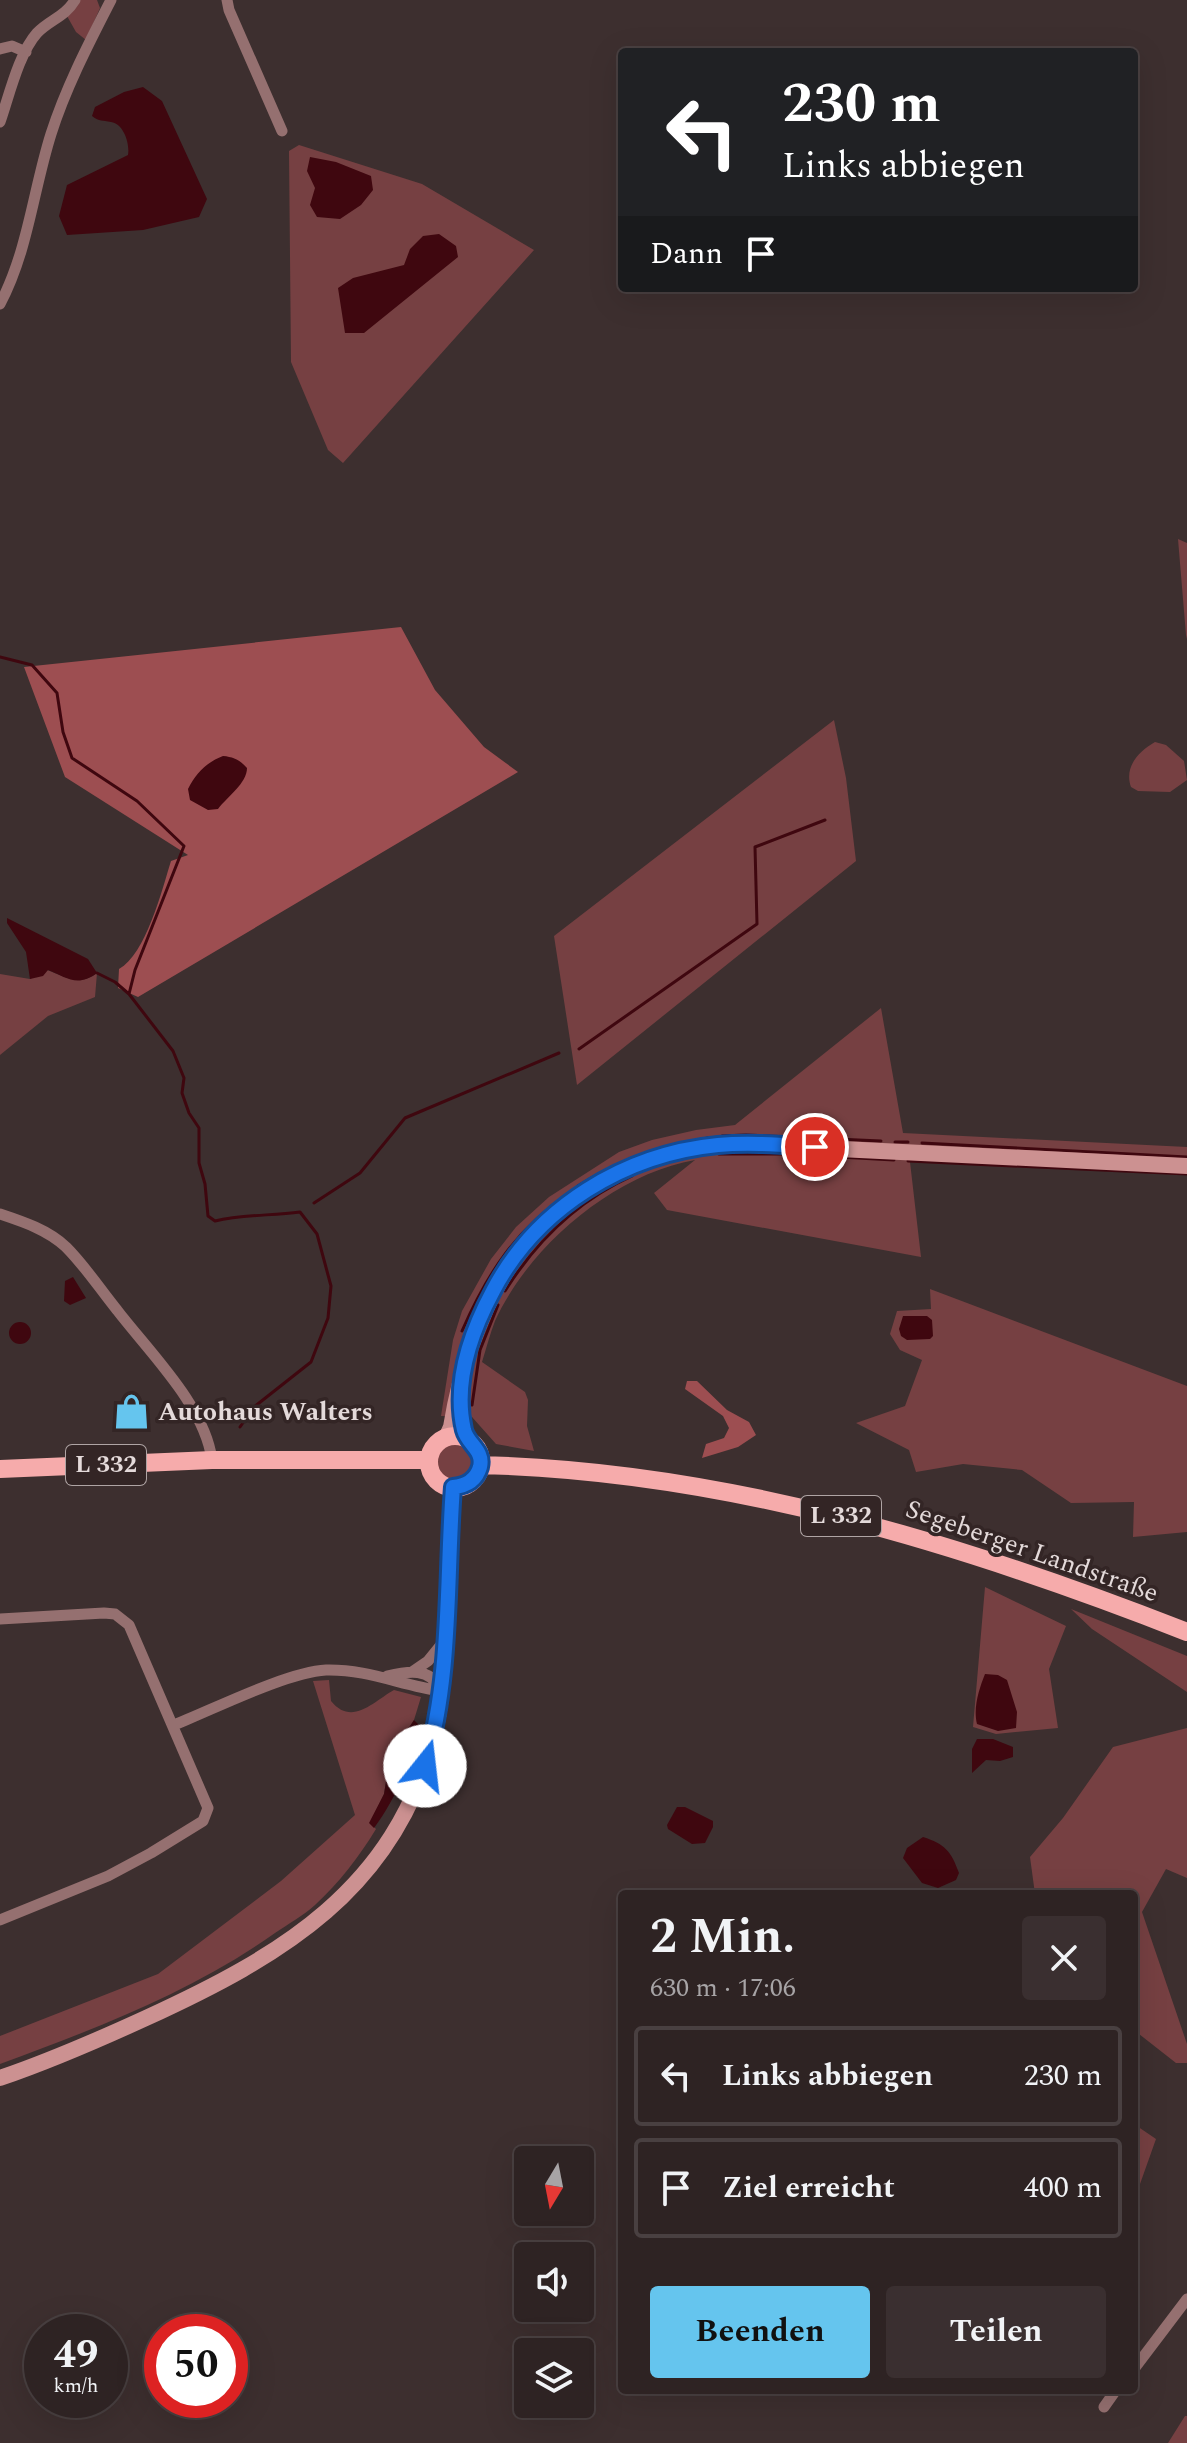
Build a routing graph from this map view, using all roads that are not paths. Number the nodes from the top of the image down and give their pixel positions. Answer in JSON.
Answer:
{"nodes":[{"id":1,"x":75,"y":0,"type":"edge"},
{"id":2,"x":111,"y":0,"type":"edge"},
{"id":3,"x":227,"y":0,"type":"edge"},
{"id":4,"x":0,"y":49,"type":"edge"},
{"id":5,"x":26,"y":52,"type":"junction"},
{"id":6,"x":0,"y":122,"type":"edge"},
{"id":7,"x":282,"y":131,"type":"dead end"},
{"id":8,"x":0,"y":304,"type":"edge"},
{"id":9,"x":1187,"y":1166,"type":"edge"},
{"id":10,"x":0,"y":1214,"type":"edge"},
{"id":11,"x":461,"y":1387,"type":"junction"},
{"id":12,"x":446,"y":1438,"type":"junction"},
{"id":13,"x":468,"y":1440,"type":"junction"},
{"id":14,"x":212,"y":1460,"type":"junction"},
{"id":15,"x":429,"y":1460,"type":"junction"},
{"id":16,"x":480,"y":1465,"type":"junction"},
{"id":17,"x":0,"y":1469,"type":"edge"},
{"id":18,"x":453,"y":1487,"type":"junction"},
{"id":19,"x":0,"y":1619,"type":"edge"},
{"id":20,"x":1187,"y":1632,"type":"edge"},
{"id":21,"x":445,"y":1639,"type":"junction"},
{"id":22,"x":411,"y":1673,"type":"junction"},
{"id":23,"x":386,"y":1676,"type":"junction"},
{"id":24,"x":442,"y":1691,"type":"junction"},
{"id":25,"x":174,"y":1725,"type":"junction"},
{"id":26,"x":0,"y":1920,"type":"edge"},
{"id":27,"x":0,"y":2078,"type":"edge"},
{"id":28,"x":1187,"y":2299,"type":"edge"},
{"id":29,"x":1138,"y":2364,"type":"edge"},
{"id":30,"x":1113,"y":2394,"type":"edge"},
{"id":31,"x":1104,"y":2407,"type":"dead end"}],
"edges":[{"from":1,"to":5,"type":"street"},
{"from":2,"to":8,"type":"street"},
{"from":3,"to":7,"type":"street"},
{"from":4,"to":5,"type":"street"},
{"from":5,"to":6,"type":"street"},
{"from":9,"to":11,"type":"main road"},
{"from":10,"to":14,"type":"street"},
{"from":11,"to":12,"type":"main road"},
{"from":11,"to":13,"type":"main road"},
{"from":12,"to":13,"type":"main road"},
{"from":12,"to":15,"type":"main road"},
{"from":13,"to":16,"type":"main road"},
{"from":14,"to":15,"type":"main road","number":"L 332"},
{"from":14,"to":17,"type":"main road","number":"L 332"},
{"from":15,"to":18,"type":"main road"},
{"from":16,"to":18,"type":"main road"},
{"from":16,"to":20,"type":"main road","name":"Segeberger Landstraße","number":"L 332"},
{"from":18,"to":21,"type":"main road"},
{"from":19,"to":25,"type":"street"},
{"from":21,"to":22,"type":"street"},
{"from":21,"to":24,"type":"main road"},
{"from":22,"to":23,"type":"street"},
{"from":22,"to":24,"type":"street"},
{"from":23,"to":24,"type":"street"},
{"from":23,"to":25,"type":"street"},
{"from":24,"to":27,"type":"main road"},
{"from":25,"to":26,"type":"street"},
{"from":28,"to":29,"type":"street"},
{"from":30,"to":31,"type":"street"}]}
